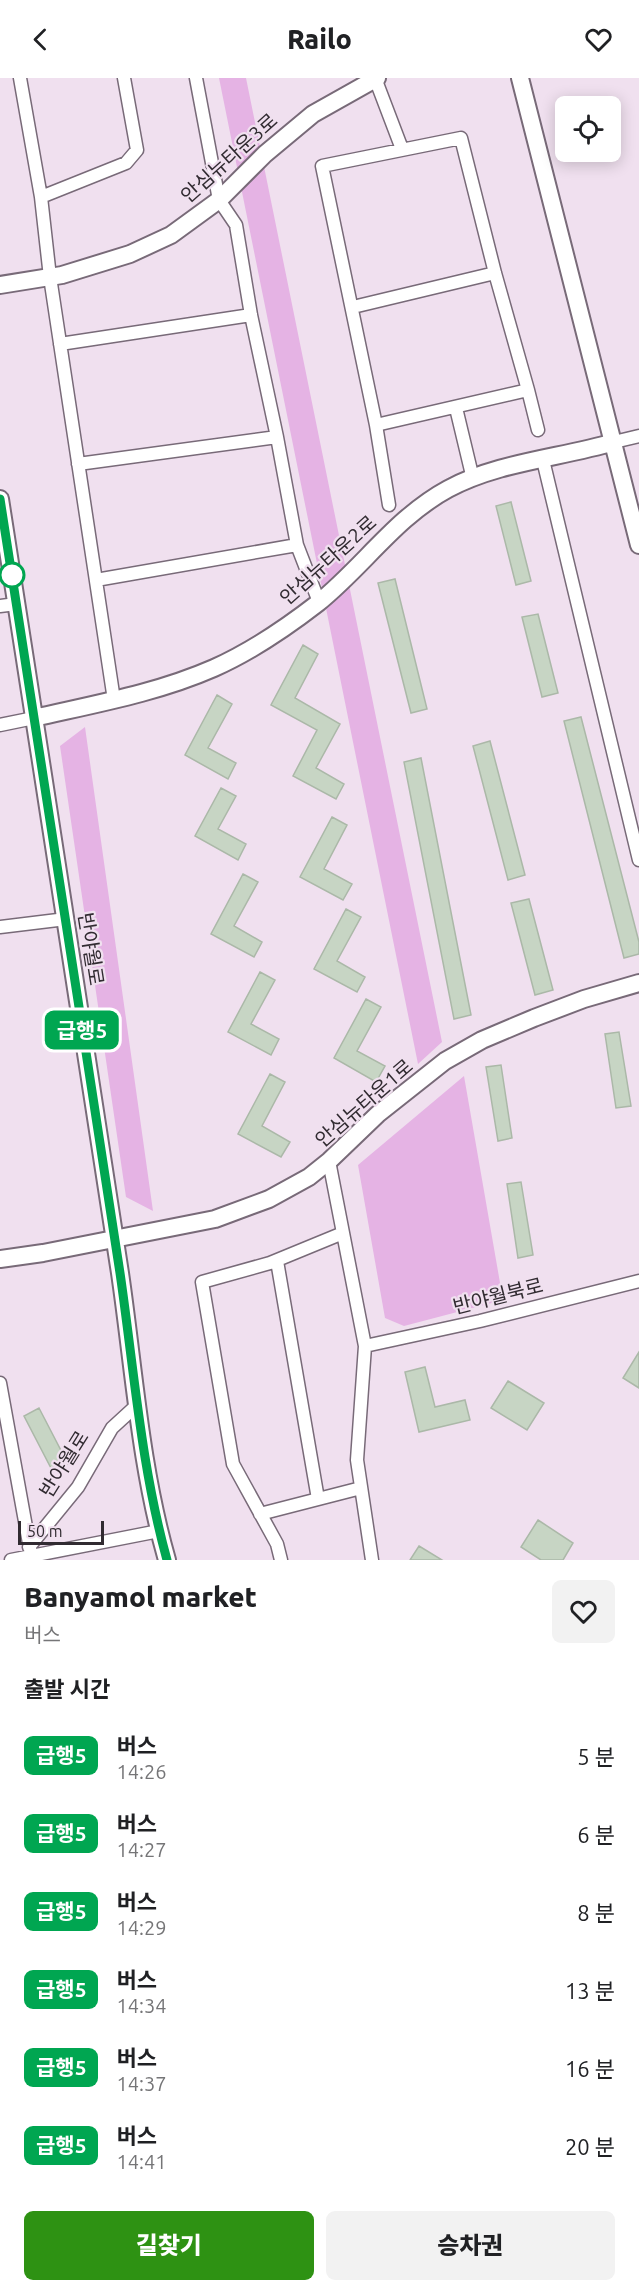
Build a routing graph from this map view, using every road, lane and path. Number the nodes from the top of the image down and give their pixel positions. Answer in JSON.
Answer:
{"nodes":[{"id":1,"x":20,"y":78,"type":"edge"},
{"id":2,"x":124,"y":78,"type":"edge"},
{"id":3,"x":196,"y":78,"type":"edge"},
{"id":4,"x":376,"y":78,"type":"edge"},
{"id":5,"x":520,"y":78,"type":"edge"},
{"id":6,"x":402,"y":149,"type":"junction"},
{"id":7,"x":41,"y":197,"type":"junction"},
{"id":8,"x":219,"y":200,"type":"junction"},
{"id":9,"x":495,"y":273,"type":"junction"},
{"id":10,"x":50,"y":277,"type":"junction"},
{"id":11,"x":0,"y":285,"type":"edge"},
{"id":12,"x":353,"y":307,"type":"junction"},
{"id":13,"x":250,"y":315,"type":"junction"},
{"id":14,"x":60,"y":344,"type":"junction"},
{"id":15,"x":528,"y":390,"type":"junction"},
{"id":16,"x":456,"y":408,"type":"junction"},
{"id":17,"x":376,"y":425,"type":"junction"},
{"id":18,"x":538,"y":430,"type":"dead end"},
{"id":19,"x":639,"y":436,"type":"edge"},
{"id":20,"x":277,"y":437,"type":"junction"},
{"id":21,"x":614,"y":442,"type":"junction"},
{"id":22,"x":543,"y":460,"type":"junction"},
{"id":23,"x":78,"y":464,"type":"junction"},
{"id":24,"x":473,"y":479,"type":"junction"},
{"id":25,"x":0,"y":499,"type":"edge"},
{"id":26,"x":389,"y":505,"type":"dead end"},
{"id":27,"x":639,"y":545,"type":"edge"},
{"id":28,"x":297,"y":546,"type":"junction"},
{"id":29,"x":96,"y":580,"type":"junction"},
{"id":30,"x":319,"y":602,"type":"junction"},
{"id":31,"x":8,"y":605,"type":"edge"},
{"id":32,"x":114,"y":700,"type":"junction"},
{"id":33,"x":34,"y":718,"type":"junction"},
{"id":34,"x":0,"y":725,"type":"edge"},
{"id":35,"x":639,"y":860,"type":"edge"},
{"id":36,"x":66,"y":919,"type":"junction"},
{"id":37,"x":0,"y":927,"type":"edge"},
{"id":38,"x":639,"y":983,"type":"edge"},
{"id":39,"x":329,"y":1161,"type":"junction"},
{"id":40,"x":343,"y":1233,"type":"junction"},
{"id":41,"x":113,"y":1238,"type":"junction"},
{"id":42,"x":0,"y":1259,"type":"edge"},
{"id":43,"x":277,"y":1261,"type":"junction"},
{"id":44,"x":639,"y":1281,"type":"edge"},
{"id":45,"x":366,"y":1346,"type":"junction"},
{"id":46,"x":0,"y":1383,"type":"edge"},
{"id":47,"x":136,"y":1406,"type":"junction"},
{"id":48,"x":361,"y":1488,"type":"junction"},
{"id":49,"x":318,"y":1499,"type":"junction"},
{"id":50,"x":260,"y":1514,"type":"junction"},
{"id":51,"x":159,"y":1531,"type":"junction"},
{"id":52,"x":31,"y":1554,"type":"edge"},
{"id":53,"x":11,"y":1560,"type":"edge"},
{"id":54,"x":167,"y":1560,"type":"edge"},
{"id":55,"x":281,"y":1560,"type":"edge"},
{"id":56,"x":372,"y":1560,"type":"edge"}],
"edges":[{"from":1,"to":7,"type":"street"},
{"from":2,"to":7,"type":"street"},
{"from":3,"to":8,"type":"street"},
{"from":4,"to":6,"type":"street"},
{"from":4,"to":8,"type":"street","name":"안심뉴타운3로"},
{"from":5,"to":21,"type":"street"},
{"from":6,"to":9,"type":"street"},
{"from":6,"to":12,"type":"street"},
{"from":7,"to":10,"type":"street"},
{"from":8,"to":10,"type":"street","name":"안심뉴타운3로"},
{"from":8,"to":13,"type":"street"},
{"from":9,"to":12,"type":"street"},
{"from":9,"to":15,"type":"street"},
{"from":10,"to":11,"type":"street","name":"안심뉴타운3로"},
{"from":10,"to":14,"type":"street"},
{"from":12,"to":17,"type":"street"},
{"from":13,"to":14,"type":"street"},
{"from":13,"to":20,"type":"street"},
{"from":14,"to":23,"type":"street"},
{"from":15,"to":16,"type":"street"},
{"from":15,"to":18,"type":"street"},
{"from":16,"to":17,"type":"street"},
{"from":16,"to":24,"type":"street"},
{"from":17,"to":26,"type":"street"},
{"from":19,"to":21,"type":"street"},
{"from":20,"to":23,"type":"street"},
{"from":20,"to":28,"type":"street"},
{"from":21,"to":22,"type":"street","name":"안심뉴타운2로"},
{"from":21,"to":27,"type":"street"},
{"from":22,"to":24,"type":"street","name":"안심뉴타운2로"},
{"from":22,"to":35,"type":"street"},
{"from":23,"to":29,"type":"street"},
{"from":24,"to":30,"type":"street","name":"안심뉴타운2로"},
{"from":25,"to":31,"type":"street","name":"반야월로"},
{"from":28,"to":29,"type":"street"},
{"from":28,"to":30,"type":"street"},
{"from":29,"to":32,"type":"street"},
{"from":30,"to":32,"type":"street","name":"안심뉴타운2로"},
{"from":31,"to":33,"type":"street","name":"반야월로"},
{"from":32,"to":33,"type":"street","name":"안심뉴타운2로"},
{"from":33,"to":34,"type":"street"},
{"from":33,"to":36,"type":"street","name":"반야월로"},
{"from":36,"to":37,"type":"street"},
{"from":36,"to":41,"type":"street","name":"반야월로"},
{"from":38,"to":39,"type":"street","name":"안심뉴타운1로"},
{"from":39,"to":40,"type":"street"},
{"from":39,"to":41,"type":"street","name":"안심뉴타운1로"},
{"from":40,"to":43,"type":"street"},
{"from":40,"to":45,"type":"street"},
{"from":41,"to":42,"type":"street","name":"안심뉴타운1로"},
{"from":41,"to":47,"type":"street","name":"반야월로"},
{"from":43,"to":49,"type":"street"},
{"from":43,"to":50,"type":"street"},
{"from":44,"to":45,"type":"street","name":"반야월북로"},
{"from":45,"to":48,"type":"street"},
{"from":46,"to":52,"type":"street"},
{"from":47,"to":51,"type":"street","name":"반야월로"},
{"from":47,"to":52,"type":"street","name":"반야월로"},
{"from":48,"to":49,"type":"street"},
{"from":48,"to":56,"type":"street"},
{"from":49,"to":50,"type":"street"},
{"from":50,"to":55,"type":"street"},
{"from":51,"to":52,"type":"street"},
{"from":51,"to":54,"type":"street","name":"반야월로"},
{"from":52,"to":53,"type":"street"}]}
